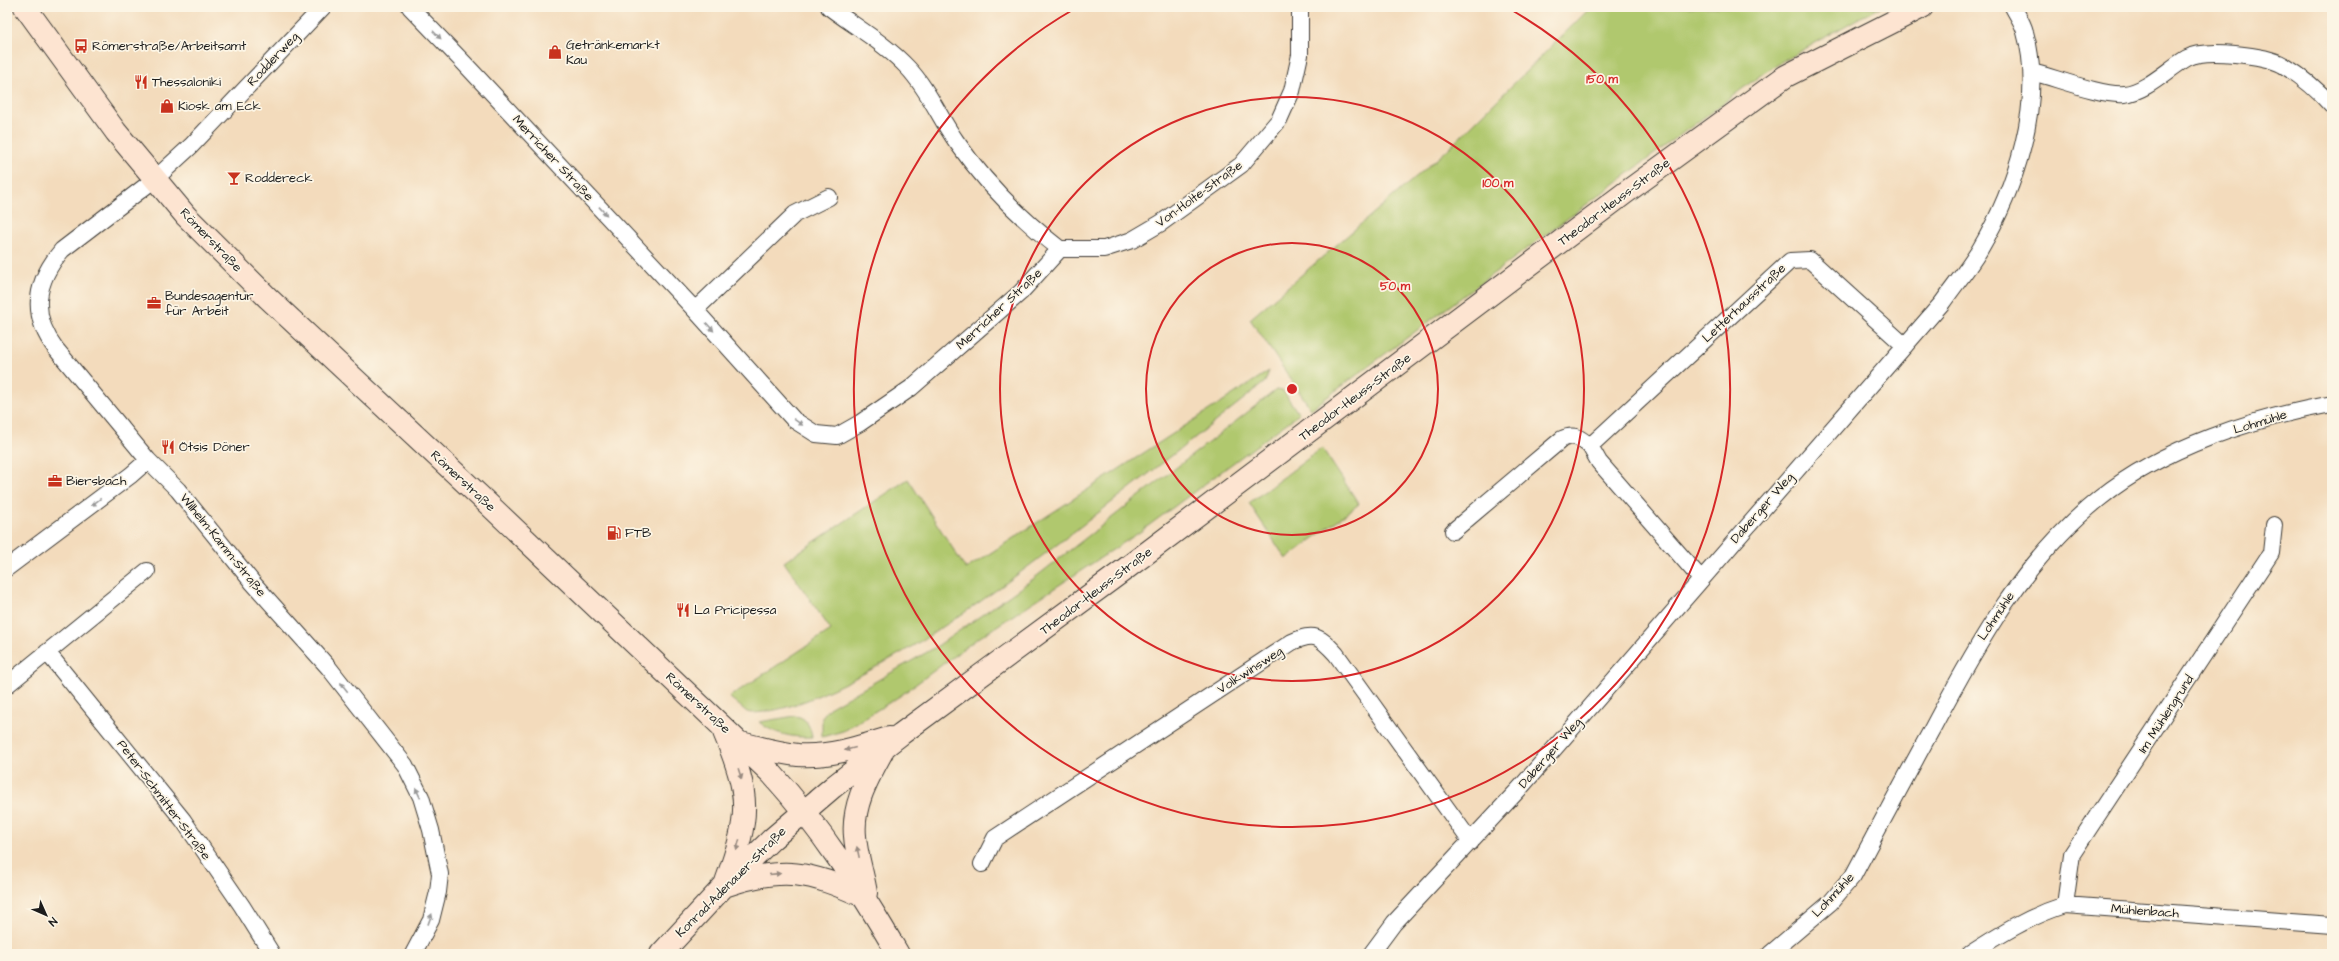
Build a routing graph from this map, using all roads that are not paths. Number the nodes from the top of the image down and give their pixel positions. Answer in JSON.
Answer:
{"nodes":[{"id":1,"x":25,"y":7,"type":"edge"},
{"id":2,"x":322,"y":7,"type":"edge"},
{"id":3,"x":410,"y":7,"type":"edge"},
{"id":4,"x":829,"y":7,"type":"edge"},
{"id":5,"x":1300,"y":7,"type":"edge"},
{"id":6,"x":1922,"y":7,"type":"edge"},
{"id":7,"x":2013,"y":7,"type":"edge"},
{"id":8,"x":2032,"y":72,"type":"junction"},
{"id":9,"x":2332,"y":106,"type":"edge"},
{"id":10,"x":155,"y":179,"type":"junction"},
{"id":11,"x":829,"y":198,"type":"dead end"},
{"id":12,"x":1060,"y":249,"type":"junction"},
{"id":13,"x":696,"y":310,"type":"junction"},
{"id":14,"x":1905,"y":346,"type":"junction"},
{"id":15,"x":2332,"y":404,"type":"edge"},
{"id":16,"x":1590,"y":446,"type":"junction"},
{"id":17,"x":148,"y":460,"type":"junction"},
{"id":18,"x":2274,"y":525,"type":"dead end"},
{"id":19,"x":1453,"y":532,"type":"dead end"},
{"id":20,"x":7,"y":568,"type":"edge"},
{"id":21,"x":147,"y":571,"type":"dead end"},
{"id":22,"x":1701,"y":578,"type":"junction"},
{"id":23,"x":47,"y":652,"type":"junction"},
{"id":24,"x":7,"y":685,"type":"edge"},
{"id":25,"x":721,"y":724,"type":"junction"},
{"id":26,"x":901,"y":734,"type":"junction"},
{"id":27,"x":741,"y":743,"type":"junction"},
{"id":28,"x":884,"y":748,"type":"junction"},
{"id":29,"x":804,"y":811,"type":"junction"},
{"id":30,"x":1471,"y":842,"type":"junction"},
{"id":31,"x":982,"y":864,"type":"dead end"},
{"id":32,"x":724,"y":886,"type":"junction"},
{"id":33,"x":866,"y":900,"type":"junction"},
{"id":34,"x":2065,"y":905,"type":"junction"},
{"id":35,"x":2332,"y":925,"type":"edge"},
{"id":36,"x":272,"y":954,"type":"edge"},
{"id":37,"x":413,"y":954,"type":"edge"},
{"id":38,"x":661,"y":954,"type":"edge"},
{"id":39,"x":898,"y":954,"type":"edge"},
{"id":40,"x":1371,"y":954,"type":"edge"},
{"id":41,"x":1770,"y":954,"type":"edge"},
{"id":42,"x":1970,"y":954,"type":"edge"}],
"edges":[{"from":1,"to":10,"type":"main road","name":"Römerstraße"},
{"from":2,"to":10,"type":"street","name":"Rodderweg"},
{"from":3,"to":13,"type":"street","name":"Merricher Straße","one_way":true},
{"from":4,"to":12,"type":"street"},
{"from":5,"to":12,"type":"street","name":"Von-Holte-Straße"},
{"from":6,"to":26,"type":"main road","name":"Theodor-Heuss-Straße"},
{"from":7,"to":8,"type":"street","name":"Daberger Weg"},
{"from":8,"to":9,"type":"street"},
{"from":8,"to":14,"type":"street","name":"Daberger Weg"},
{"from":10,"to":17,"type":"street","name":"Wilhelm-Kamm-Straße"},
{"from":10,"to":25,"type":"main road","name":"Römerstraße"},
{"from":11,"to":13,"type":"street"},
{"from":13,"to":12,"type":"street","name":"Merricher Straße","one_way":true},
{"from":14,"to":16,"type":"street","name":"Letterhausstraße"},
{"from":14,"to":22,"type":"street","name":"Daberger Weg"},
{"from":15,"to":41,"type":"street","name":"Lohmühle"},
{"from":16,"to":19,"type":"street"},
{"from":16,"to":22,"type":"street"},
{"from":17,"to":20,"type":"street","one_way":true},
{"from":37,"to":17,"type":"street","name":"Wilhelm-Kamm-Straße","one_way":true},
{"from":18,"to":34,"type":"street","name":"Im Mühlengrund"},
{"from":21,"to":23,"type":"street"},
{"from":22,"to":30,"type":"street","name":"Daberger Weg"},
{"from":23,"to":24,"type":"street"},
{"from":23,"to":36,"type":"street","name":"Peter-Schmitter-Straße"},
{"from":25,"to":27,"type":"main road","name":"Römerstraße"},
{"from":25,"to":32,"type":"main road","one_way":true},
{"from":26,"to":27,"type":"main road","one_way":true},
{"from":26,"to":28,"type":"main road","name":"Theodor-Heuss-Straße"},
{"from":27,"to":29,"type":"main road","name":"Römerstraße"},
{"from":28,"to":29,"type":"main road","name":"Theodor-Heuss-Straße"},
{"from":33,"to":28,"type":"main road","one_way":true},
{"from":29,"to":32,"type":"main road","name":"Konrad-Adenauer-Straße"},
{"from":29,"to":33,"type":"main road","name":"Römerstraße"},
{"from":30,"to":31,"type":"street","name":"Volkwinsweg"},
{"from":30,"to":40,"type":"street","name":"Daberger Weg"},
{"from":32,"to":33,"type":"main road","one_way":true},
{"from":32,"to":38,"type":"main road","name":"Konrad-Adenauer-Straße"},
{"from":33,"to":39,"type":"main road","name":"Römerstraße"},
{"from":34,"to":35,"type":"street","name":"Mühlenbach"},
{"from":34,"to":42,"type":"street","name":"Mühlenbach"}]}
